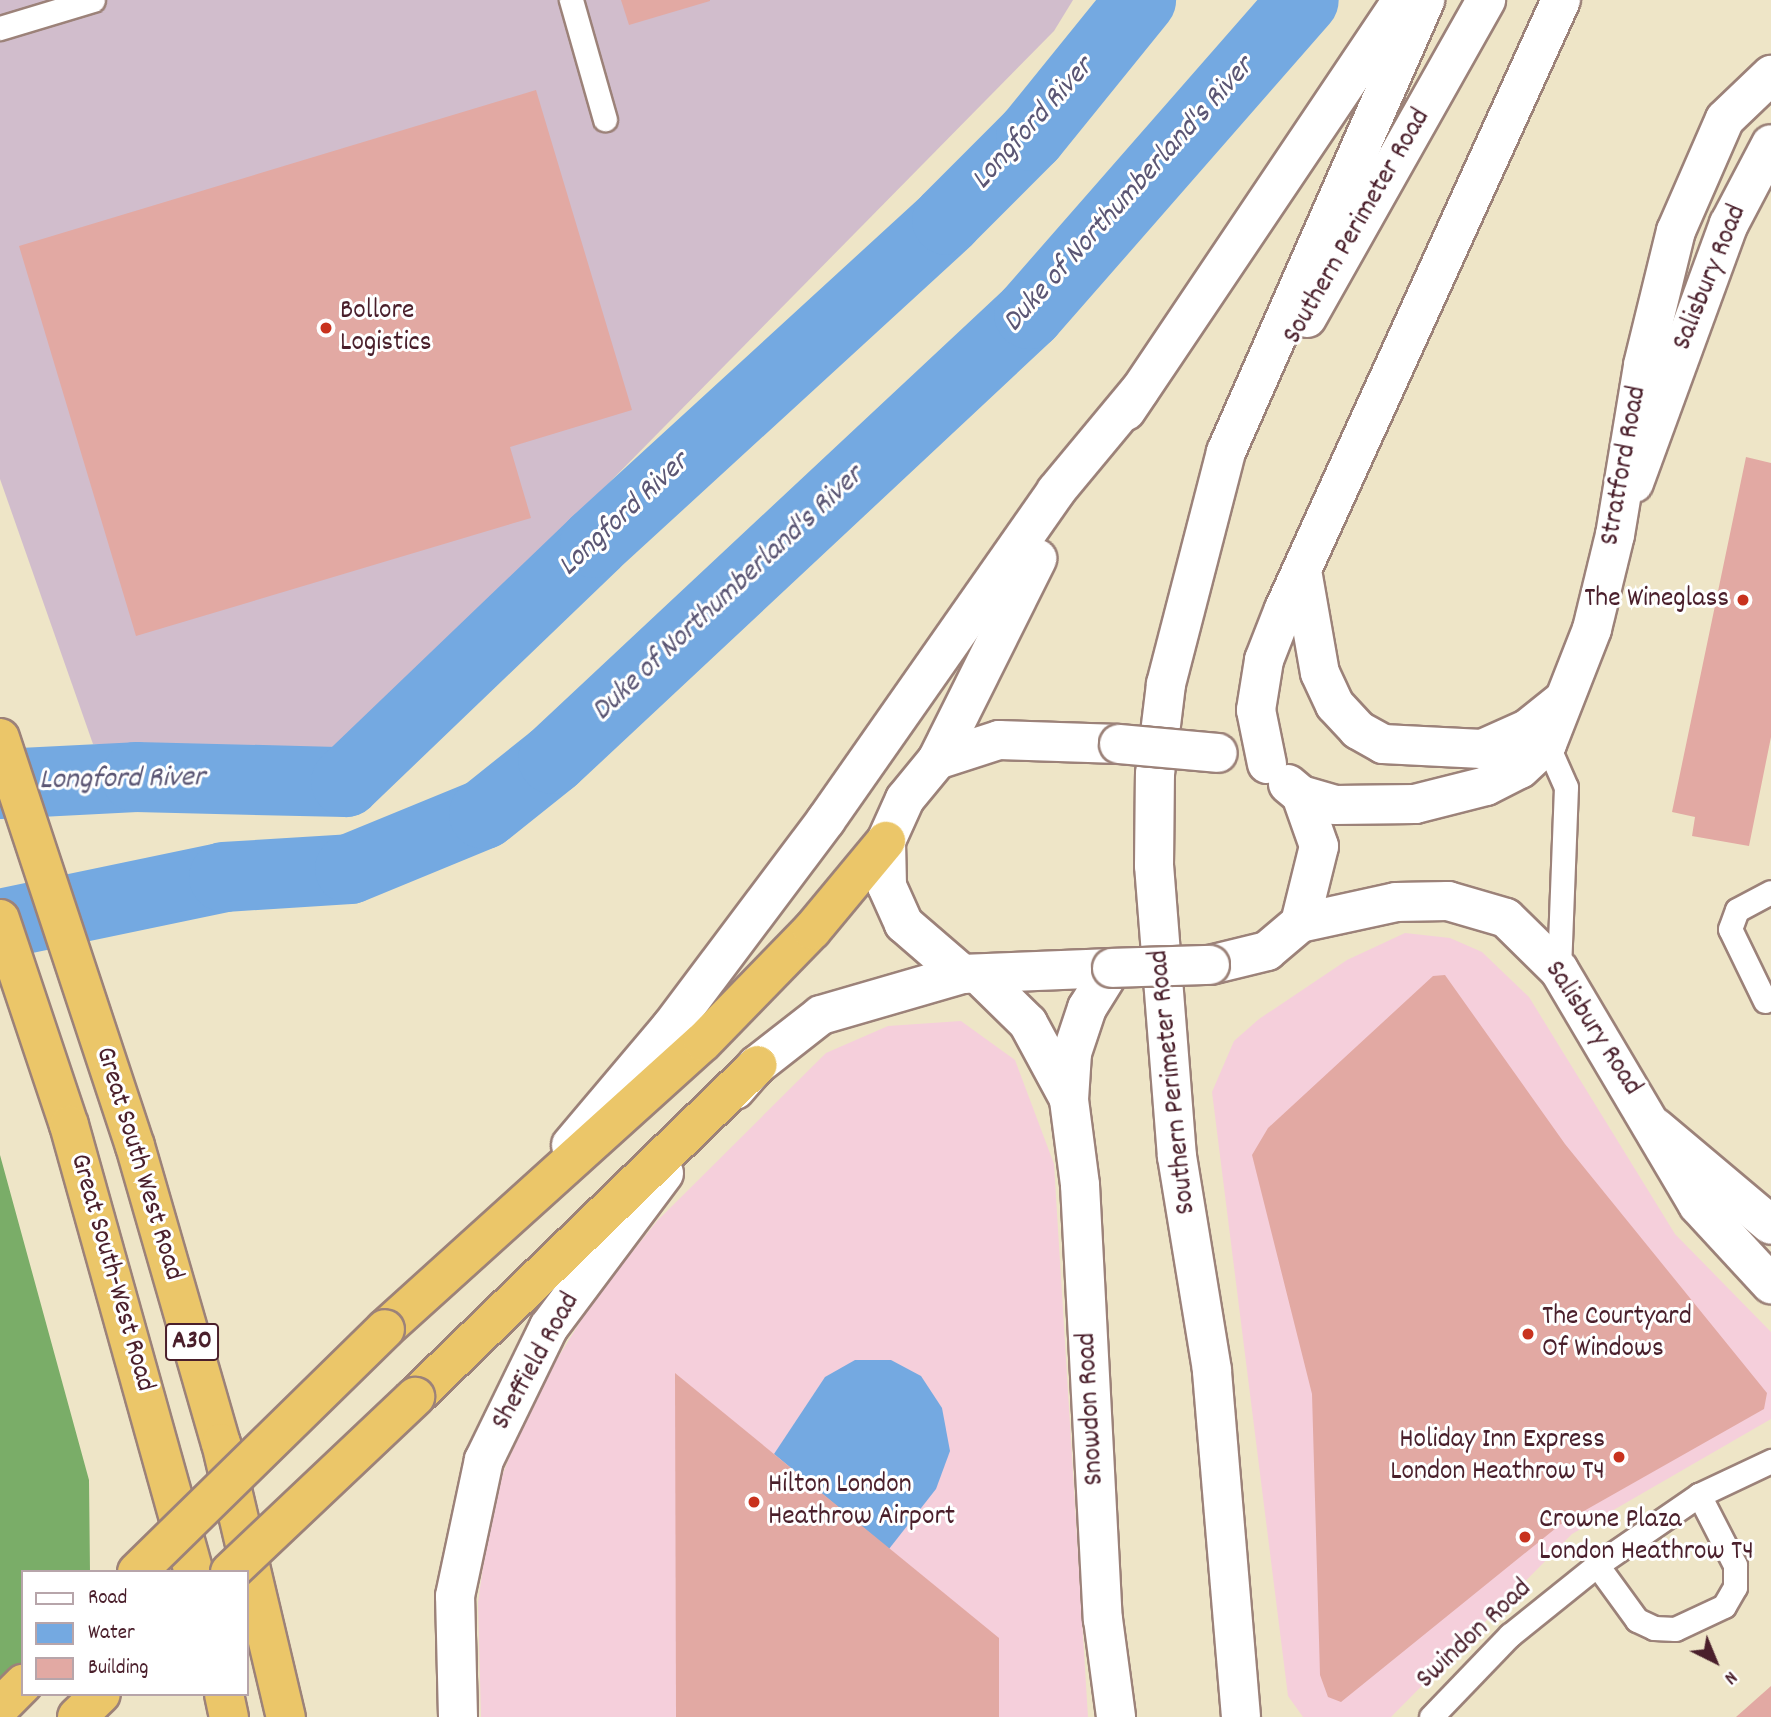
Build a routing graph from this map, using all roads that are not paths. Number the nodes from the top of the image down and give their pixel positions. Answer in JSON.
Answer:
{"nodes":[{"id":1,"x":93,"y":0,"type":"edge"},
{"id":2,"x":571,"y":0,"type":"edge"},
{"id":3,"x":1402,"y":0,"type":"edge"},
{"id":4,"x":1425,"y":0,"type":"edge"},
{"id":5,"x":1486,"y":0,"type":"edge"},
{"id":6,"x":1561,"y":0,"type":"edge"},
{"id":7,"x":0,"y":28,"type":"edge"},
{"id":8,"x":1771,"y":75,"type":"edge"},
{"id":9,"x":605,"y":119,"type":"dead end"},
{"id":10,"x":1771,"y":144,"type":"edge"},
{"id":11,"x":1139,"y":391,"type":"junction"},
{"id":12,"x":1226,"y":452,"type":"junction"},
{"id":13,"x":1615,"y":535,"type":"junction"},
{"id":14,"x":1303,"y":576,"type":"junction"},
{"id":15,"x":1574,"y":687,"type":"junction"},
{"id":16,"x":0,"y":738,"type":"edge"},
{"id":17,"x":1547,"y":744,"type":"junction"},
{"id":18,"x":937,"y":760,"type":"junction"},
{"id":19,"x":1267,"y":764,"type":"junction"},
{"id":20,"x":1301,"y":795,"type":"junction"},
{"id":21,"x":886,"y":841,"type":"junction"},
{"id":22,"x":1771,"y":892,"type":"edge"},
{"id":23,"x":0,"y":919,"type":"edge"},
{"id":24,"x":1300,"y":923,"type":"junction"},
{"id":25,"x":1112,"y":968,"type":"junction"},
{"id":26,"x":1559,"y":970,"type":"junction"},
{"id":27,"x":970,"y":974,"type":"junction"},
{"id":28,"x":1765,"y":1001,"type":"dead end"},
{"id":29,"x":757,"y":1065,"type":"junction"},
{"id":30,"x":1069,"y":1100,"type":"junction"},
{"id":31,"x":1656,"y":1128,"type":"junction"},
{"id":32,"x":522,"y":1202,"type":"junction"},
{"id":33,"x":1771,"y":1225,"type":"edge"},
{"id":34,"x":1771,"y":1284,"type":"edge"},
{"id":35,"x":1771,"y":1461,"type":"edge"},
{"id":36,"x":1699,"y":1495,"type":"junction"},
{"id":37,"x":1597,"y":1565,"type":"junction"},
{"id":38,"x":139,"y":1570,"type":"edge"},
{"id":39,"x":193,"y":1570,"type":"edge"},
{"id":40,"x":232,"y":1570,"type":"edge"},
{"id":41,"x":99,"y":1696,"type":"edge"},
{"id":42,"x":224,"y":1696,"type":"edge"},
{"id":43,"x":77,"y":1717,"type":"edge"},
{"id":44,"x":229,"y":1717,"type":"edge"},
{"id":45,"x":286,"y":1717,"type":"edge"},
{"id":46,"x":458,"y":1717,"type":"edge"},
{"id":47,"x":1116,"y":1717,"type":"edge"},
{"id":48,"x":1241,"y":1717,"type":"edge"},
{"id":49,"x":1431,"y":1717,"type":"edge"}],
"edges":[{"from":1,"to":7,"type":"lane"},
{"from":2,"to":9,"type":"lane"},
{"from":3,"to":11,"type":"street"},
{"from":4,"to":12,"type":"street","name":"Southern Perimeter Road"},
{"from":5,"to":12,"type":"street","name":"Southern Perimeter Road"},
{"from":6,"to":14,"type":"street"},
{"from":8,"to":13,"type":"street","name":"Stratford Road"},
{"from":10,"to":13,"type":"street","name":"Salisbury Road"},
{"from":11,"to":18,"type":"street"},
{"from":11,"to":32,"type":"street"},
{"from":12,"to":48,"type":"street","name":"Southern Perimeter Road"},
{"from":13,"to":15,"type":"street","name":"Stratford Road"},
{"from":14,"to":15,"type":"street"},
{"from":14,"to":19,"type":"street"},
{"from":15,"to":17,"type":"street","name":"Stratford Road"},
{"from":16,"to":45,"type":"highway","name":"Great South West Road","number":"A30"},
{"from":17,"to":20,"type":"street","name":"Stratford Road"},
{"from":17,"to":26,"type":"lane"},
{"from":18,"to":19,"type":"street","bridge":true},
{"from":18,"to":21,"type":"street"},
{"from":19,"to":20,"type":"street"},
{"from":20,"to":24,"type":"street"},
{"from":21,"to":27,"type":"street","name":"Snowdon Road"},
{"from":21,"to":32,"type":"highway"},
{"from":22,"to":28,"type":"lane"},
{"from":23,"to":39,"type":"highway","name":"Great South-West Road","number":"A30"},
{"from":24,"to":25,"type":"street","name":"Sheffield Road","bridge":true},
{"from":24,"to":26,"type":"street","name":"Salisbury Road"},
{"from":25,"to":27,"type":"street","name":"Sheffield Road"},
{"from":25,"to":30,"type":"street","name":"Snowdon Road"},
{"from":26,"to":31,"type":"street","name":"Salisbury Road"},
{"from":27,"to":29,"type":"street","name":"Sheffield Road"},
{"from":27,"to":30,"type":"street","name":"Snowdon Road"},
{"from":29,"to":40,"type":"highway","bridge":true},
{"from":29,"to":46,"type":"street","name":"Sheffield Road"},
{"from":30,"to":47,"type":"street","name":"Snowdon Road"},
{"from":31,"to":33,"type":"street","name":"Salisbury Road"},
{"from":31,"to":34,"type":"street"},
{"from":32,"to":38,"type":"highway","bridge":true},
{"from":35,"to":36,"type":"lane","name":"Swindon Road"},
{"from":36,"to":37,"type":"lane","name":"Swindon Road"},
{"from":36,"to":37,"type":"lane"},
{"from":37,"to":49,"type":"lane","name":"Swindon Road"},
{"from":41,"to":43,"type":"highway"},
{"from":42,"to":44,"type":"highway"}]}
